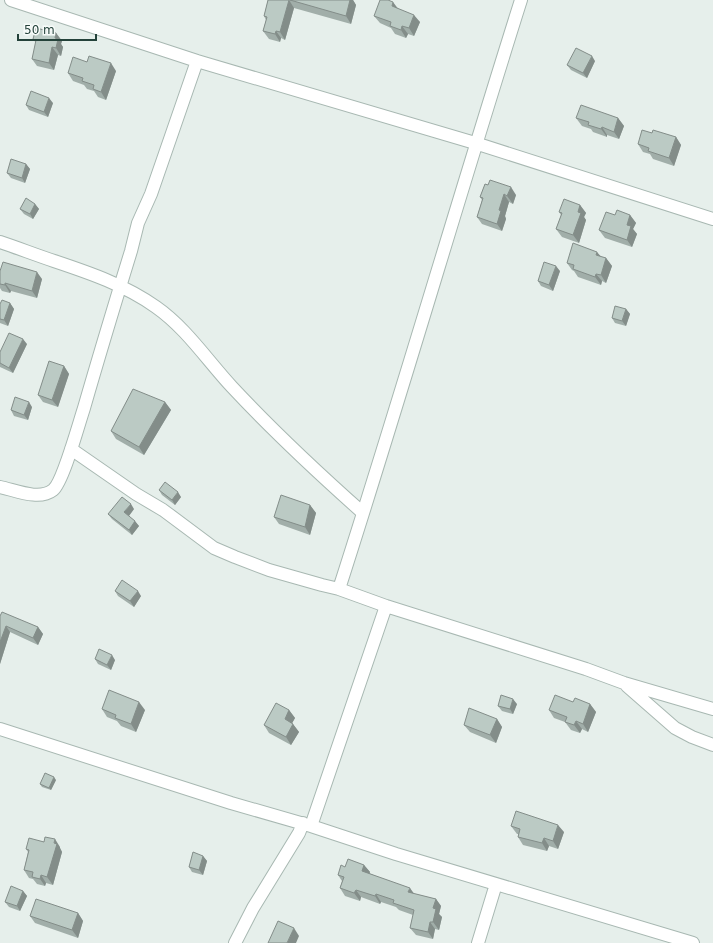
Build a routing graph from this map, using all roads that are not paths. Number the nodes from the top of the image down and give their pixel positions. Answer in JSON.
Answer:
{"nodes":[{"id":1,"x":11,"y":0,"type":"edge"},
{"id":2,"x":521,"y":0,"type":"edge"},
{"id":3,"x":196,"y":61,"type":"junction"},
{"id":4,"x":475,"y":143,"type":"junction"},
{"id":5,"x":713,"y":219,"type":"edge"},
{"id":6,"x":1,"y":244,"type":"edge"},
{"id":7,"x":121,"y":285,"type":"junction"},
{"id":8,"x":71,"y":449,"type":"junction"},
{"id":9,"x":0,"y":487,"type":"edge"},
{"id":10,"x":363,"y":513,"type":"junction"},
{"id":11,"x":339,"y":589,"type":"junction"},
{"id":12,"x":386,"y":606,"type":"junction"},
{"id":13,"x":624,"y":684,"type":"junction"},
{"id":14,"x":713,"y":709,"type":"edge"},
{"id":15,"x":0,"y":729,"type":"edge"},
{"id":16,"x":713,"y":745,"type":"edge"},
{"id":17,"x":307,"y":825,"type":"junction"},
{"id":18,"x":496,"y":884,"type":"junction"},
{"id":19,"x":235,"y":943,"type":"edge"},
{"id":20,"x":478,"y":943,"type":"edge"},
{"id":21,"x":692,"y":943,"type":"edge"}],
"edges":[{"from":1,"to":3,"type":"street"},
{"from":2,"to":4,"type":"street"},
{"from":3,"to":4,"type":"street"},
{"from":3,"to":7,"type":"street"},
{"from":4,"to":5,"type":"street"},
{"from":4,"to":10,"type":"street"},
{"from":6,"to":7,"type":"street"},
{"from":7,"to":8,"type":"street"},
{"from":7,"to":10,"type":"street"},
{"from":8,"to":9,"type":"street"},
{"from":8,"to":11,"type":"street"},
{"from":10,"to":11,"type":"street"},
{"from":11,"to":12,"type":"street"},
{"from":12,"to":13,"type":"street"},
{"from":12,"to":17,"type":"street"},
{"from":13,"to":14,"type":"street"},
{"from":13,"to":16,"type":"street"},
{"from":15,"to":17,"type":"street"},
{"from":17,"to":18,"type":"street"},
{"from":17,"to":19,"type":"street"},
{"from":18,"to":20,"type":"street"},
{"from":18,"to":21,"type":"street"}]}
